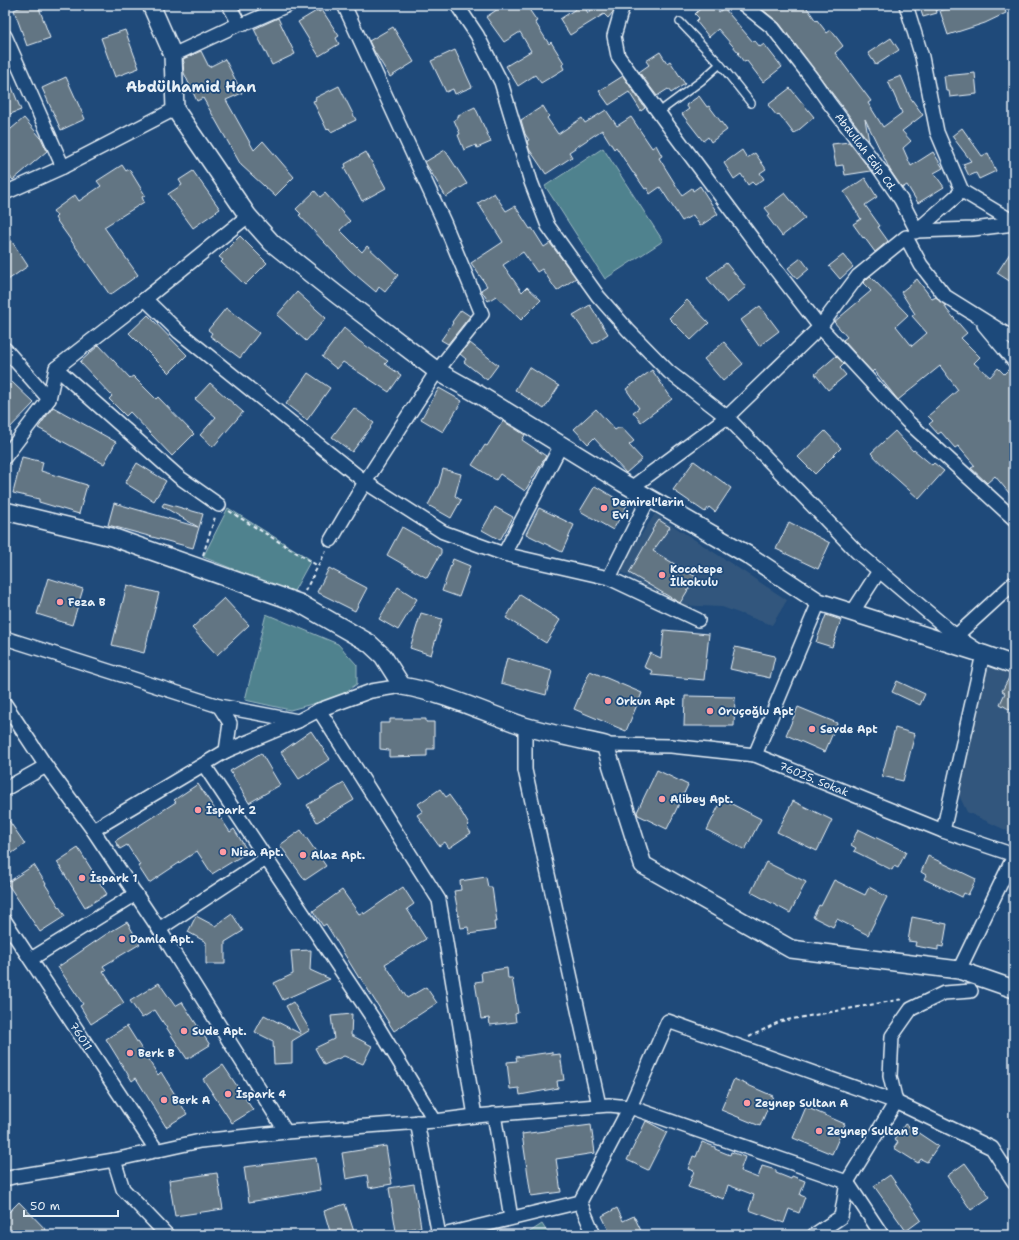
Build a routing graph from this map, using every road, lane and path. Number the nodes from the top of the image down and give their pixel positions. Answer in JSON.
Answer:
{"nodes":[{"id":1,"x":151,"y":5,"type":"edge"},
{"id":2,"x":228,"y":5,"type":"edge"},
{"id":3,"x":288,"y":5,"type":"edge"},
{"id":4,"x":344,"y":5,"type":"edge"},
{"id":5,"x":457,"y":5,"type":"edge"},
{"id":6,"x":623,"y":5,"type":"edge"},
{"id":7,"x":744,"y":5,"type":"edge"},
{"id":8,"x":906,"y":5,"type":"edge"},
{"id":9,"x":680,"y":22,"type":"dead end"},
{"id":10,"x":239,"y":24,"type":"junction"},
{"id":11,"x":5,"y":36,"type":"edge"},
{"id":12,"x":173,"y":55,"type":"junction"},
{"id":13,"x":720,"y":64,"type":"junction"},
{"id":14,"x":752,"y":103,"type":"dead end"},
{"id":15,"x":175,"y":109,"type":"junction"},
{"id":16,"x":659,"y":112,"type":"junction"},
{"id":17,"x":63,"y":166,"type":"junction"},
{"id":18,"x":962,"y":191,"type":"junction"},
{"id":19,"x":5,"y":194,"type":"edge"},
{"id":20,"x":248,"y":216,"type":"junction"},
{"id":21,"x":1014,"y":223,"type":"edge"},
{"id":22,"x":911,"y":234,"type":"junction"},
{"id":23,"x":145,"y":299,"type":"junction"},
{"id":24,"x":976,"y":316,"type":"junction"},
{"id":25,"x":820,"y":327,"type":"junction"},
{"id":26,"x":1014,"y":339,"type":"edge"},
{"id":27,"x":5,"y":349,"type":"edge"},
{"id":28,"x":1014,"y":361,"type":"edge"},
{"id":29,"x":56,"y":368,"type":"junction"},
{"id":30,"x":437,"y":371,"type":"junction"},
{"id":31,"x":49,"y":399,"type":"junction"},
{"id":32,"x":727,"y":417,"type":"junction"},
{"id":33,"x":561,"y":445,"type":"junction"},
{"id":34,"x":5,"y":457,"type":"edge"},
{"id":35,"x":365,"y":482,"type":"junction"},
{"id":36,"x":631,"y":488,"type":"junction"},
{"id":37,"x":649,"y":498,"type":"junction"},
{"id":38,"x":219,"y":505,"type":"junction"},
{"id":39,"x":5,"y":511,"type":"edge"},
{"id":40,"x":1014,"y":519,"type":"edge"},
{"id":41,"x":331,"y":540,"type":"joint"},
{"id":42,"x":504,"y":554,"type":"junction"},
{"id":43,"x":318,"y":566,"type":"junction"},
{"id":44,"x":199,"y":567,"type":"junction"},
{"id":45,"x":879,"y":571,"type":"junction"},
{"id":46,"x":608,"y":578,"type":"junction"},
{"id":47,"x":1014,"y":583,"type":"edge"},
{"id":48,"x":819,"y":602,"type":"junction"},
{"id":49,"x":299,"y":603,"type":"junction"},
{"id":50,"x":852,"y":612,"type":"junction"},
{"id":51,"x":698,"y":620,"type":"dead end"},
{"id":52,"x":956,"y":636,"type":"junction"},
{"id":53,"x":5,"y":638,"type":"edge"},
{"id":54,"x":21,"y":643,"type":"junction"},
{"id":55,"x":5,"y":648,"type":"edge"},
{"id":56,"x":983,"y":654,"type":"junction"},
{"id":57,"x":1014,"y":665,"type":"edge"},
{"id":58,"x":402,"y":686,"type":"junction"},
{"id":59,"x":5,"y":704,"type":"edge"},
{"id":60,"x":220,"y":706,"type":"junction"},
{"id":61,"x":319,"y":710,"type":"junction"},
{"id":62,"x":298,"y":721,"type":"junction"},
{"id":63,"x":525,"y":726,"type":"junction"},
{"id":64,"x":605,"y":744,"type":"junction"},
{"id":65,"x":226,"y":751,"type":"junction"},
{"id":66,"x":755,"y":754,"type":"junction"},
{"id":67,"x":204,"y":765,"type":"junction"},
{"id":68,"x":46,"y":766,"type":"junction"},
{"id":69,"x":5,"y":789,"type":"edge"},
{"id":70,"x":93,"y":830,"type":"junction"},
{"id":71,"x":943,"y":832,"type":"junction"},
{"id":72,"x":1014,"y":856,"type":"edge"},
{"id":73,"x":266,"y":858,"type":"junction"},
{"id":74,"x":136,"y":894,"type":"junction"},
{"id":75,"x":5,"y":921,"type":"edge"},
{"id":76,"x":160,"y":929,"type":"junction"},
{"id":77,"x":31,"y":959,"type":"junction"},
{"id":78,"x":959,"y":970,"type":"junction"},
{"id":79,"x":1014,"y":989,"type":"edge"},
{"id":80,"x":971,"y":991,"type":"dead end"},
{"id":81,"x":928,"y":1001,"type":"junction"},
{"id":82,"x":736,"y":1045,"type":"junction"},
{"id":83,"x":896,"y":1102,"type":"junction"},
{"id":84,"x":600,"y":1105,"type":"junction"},
{"id":85,"x":630,"y":1107,"type":"junction"},
{"id":86,"x":494,"y":1114,"type":"junction"},
{"id":87,"x":475,"y":1116,"type":"junction"},
{"id":88,"x":435,"y":1121,"type":"junction"},
{"id":89,"x":417,"y":1122,"type":"junction"},
{"id":90,"x":286,"y":1132,"type":"junction"},
{"id":91,"x":157,"y":1151,"type":"junction"},
{"id":92,"x":114,"y":1160,"type":"junction"},
{"id":93,"x":5,"y":1179,"type":"edge"},
{"id":94,"x":847,"y":1182,"type":"junction"},
{"id":95,"x":1014,"y":1182,"type":"edge"},
{"id":96,"x":580,"y":1202,"type":"junction"},
{"id":97,"x":511,"y":1218,"type":"junction"},
{"id":98,"x":488,"y":1230,"type":"edge"},
{"id":99,"x":592,"y":1234,"type":"edge"},
{"id":100,"x":167,"y":1235,"type":"edge"},
{"id":101,"x":439,"y":1235,"type":"edge"},
{"id":102,"x":442,"y":1235,"type":"edge"},
{"id":103,"x":814,"y":1235,"type":"edge"},
{"id":104,"x":882,"y":1235,"type":"edge"}],
"edges":[{"from":1,"to":12,"type":"street"},
{"from":2,"to":10,"type":"street"},
{"from":3,"to":10,"type":"street"},
{"from":4,"to":30,"type":"street"},
{"from":5,"to":32,"type":"street"},
{"from":6,"to":16,"type":"street"},
{"from":7,"to":22,"type":"street","name":"Abdullah Edip Cd."},
{"from":8,"to":18,"type":"street"},
{"from":9,"to":13,"type":"lane"},
{"from":10,"to":12,"type":"street"},
{"from":11,"to":17,"type":"street"},
{"from":12,"to":15,"type":"street"},
{"from":13,"to":14,"type":"lane"},
{"from":13,"to":16,"type":"lane"},
{"from":15,"to":17,"type":"street"},
{"from":15,"to":20,"type":"street"},
{"from":16,"to":25,"type":"street"},
{"from":17,"to":19,"type":"street"},
{"from":18,"to":21,"type":"street"},
{"from":18,"to":22,"type":"street"},
{"from":20,"to":23,"type":"street"},
{"from":20,"to":30,"type":"street"},
{"from":21,"to":22,"type":"street"},
{"from":22,"to":24,"type":"street","name":"Abdullah Edip Cd."},
{"from":22,"to":25,"type":"street"},
{"from":23,"to":29,"type":"street"},
{"from":23,"to":35,"type":"street"},
{"from":24,"to":26,"type":"street","name":"Abdullah Edip Cd."},
{"from":24,"to":28,"type":"street"},
{"from":25,"to":32,"type":"street"},
{"from":25,"to":40,"type":"street"},
{"from":27,"to":31,"type":"street"},
{"from":29,"to":31,"type":"street"},
{"from":29,"to":38,"type":"street"},
{"from":30,"to":33,"type":"street"},
{"from":30,"to":35,"type":"street"},
{"from":31,"to":34,"type":"street"},
{"from":32,"to":36,"type":"street"},
{"from":32,"to":45,"type":"street"},
{"from":33,"to":36,"type":"street"},
{"from":33,"to":42,"type":"street"},
{"from":35,"to":41,"type":"street"},
{"from":35,"to":42,"type":"street"},
{"from":36,"to":37,"type":"street"},
{"from":37,"to":46,"type":"street"},
{"from":37,"to":48,"type":"street"},
{"from":38,"to":43,"type":"path"},
{"from":38,"to":44,"type":"path"},
{"from":39,"to":44,"type":"street"},
{"from":41,"to":43,"type":"path"},
{"from":42,"to":46,"type":"street"},
{"from":43,"to":49,"type":"path"},
{"from":44,"to":49,"type":"street"},
{"from":45,"to":50,"type":"street"},
{"from":45,"to":52,"type":"street"},
{"from":46,"to":51,"type":"street"},
{"from":47,"to":52,"type":"street"},
{"from":48,"to":50,"type":"street"},
{"from":48,"to":66,"type":"street"},
{"from":49,"to":58,"type":"street"},
{"from":50,"to":56,"type":"street"},
{"from":52,"to":56,"type":"street"},
{"from":53,"to":54,"type":"street"},
{"from":54,"to":55,"type":"street"},
{"from":54,"to":60,"type":"street"},
{"from":56,"to":57,"type":"street"},
{"from":56,"to":71,"type":"street"},
{"from":58,"to":61,"type":"street"},
{"from":58,"to":63,"type":"street"},
{"from":59,"to":68,"type":"street"},
{"from":60,"to":62,"type":"street"},
{"from":60,"to":65,"type":"street"},
{"from":61,"to":62,"type":"street"},
{"from":61,"to":87,"type":"street"},
{"from":62,"to":65,"type":"street"},
{"from":63,"to":64,"type":"street"},
{"from":63,"to":84,"type":"street"},
{"from":64,"to":66,"type":"street","name":"76025. Sokak"},
{"from":64,"to":78,"type":"street"},
{"from":65,"to":67,"type":"street"},
{"from":66,"to":71,"type":"street","name":"76025. Sokak"},
{"from":67,"to":70,"type":"street"},
{"from":67,"to":73,"type":"street"},
{"from":68,"to":69,"type":"street"},
{"from":68,"to":70,"type":"street"},
{"from":70,"to":74,"type":"street"},
{"from":71,"to":72,"type":"street","name":"76025. Sokak"},
{"from":72,"to":78,"type":"street"},
{"from":73,"to":76,"type":"street"},
{"from":73,"to":88,"type":"street"},
{"from":74,"to":76,"type":"street"},
{"from":74,"to":77,"type":"street"},
{"from":75,"to":77,"type":"street","name":"76011"},
{"from":76,"to":90,"type":"street"},
{"from":77,"to":91,"type":"street","name":"76011"},
{"from":78,"to":79,"type":"street"},
{"from":80,"to":81,"type":"street"},
{"from":81,"to":82,"type":"path"},
{"from":81,"to":83,"type":"street"},
{"from":82,"to":83,"type":"street"},
{"from":82,"to":85,"type":"street"},
{"from":83,"to":94,"type":"street"},
{"from":83,"to":95,"type":"street"},
{"from":84,"to":85,"type":"street"},
{"from":84,"to":86,"type":"street"},
{"from":85,"to":94,"type":"street"},
{"from":85,"to":96,"type":"street"},
{"from":86,"to":87,"type":"street"},
{"from":86,"to":97,"type":"street"},
{"from":87,"to":88,"type":"street"},
{"from":88,"to":89,"type":"street"},
{"from":89,"to":90,"type":"street"},
{"from":89,"to":101,"type":"street"},
{"from":90,"to":91,"type":"street"},
{"from":91,"to":92,"type":"street"},
{"from":92,"to":93,"type":"street"},
{"from":92,"to":100,"type":"street"},
{"from":94,"to":103,"type":"street"},
{"from":94,"to":104,"type":"street"},
{"from":96,"to":97,"type":"street"},
{"from":96,"to":99,"type":"street"},
{"from":97,"to":98,"type":"street"},
{"from":98,"to":102,"type":"street"}]}
